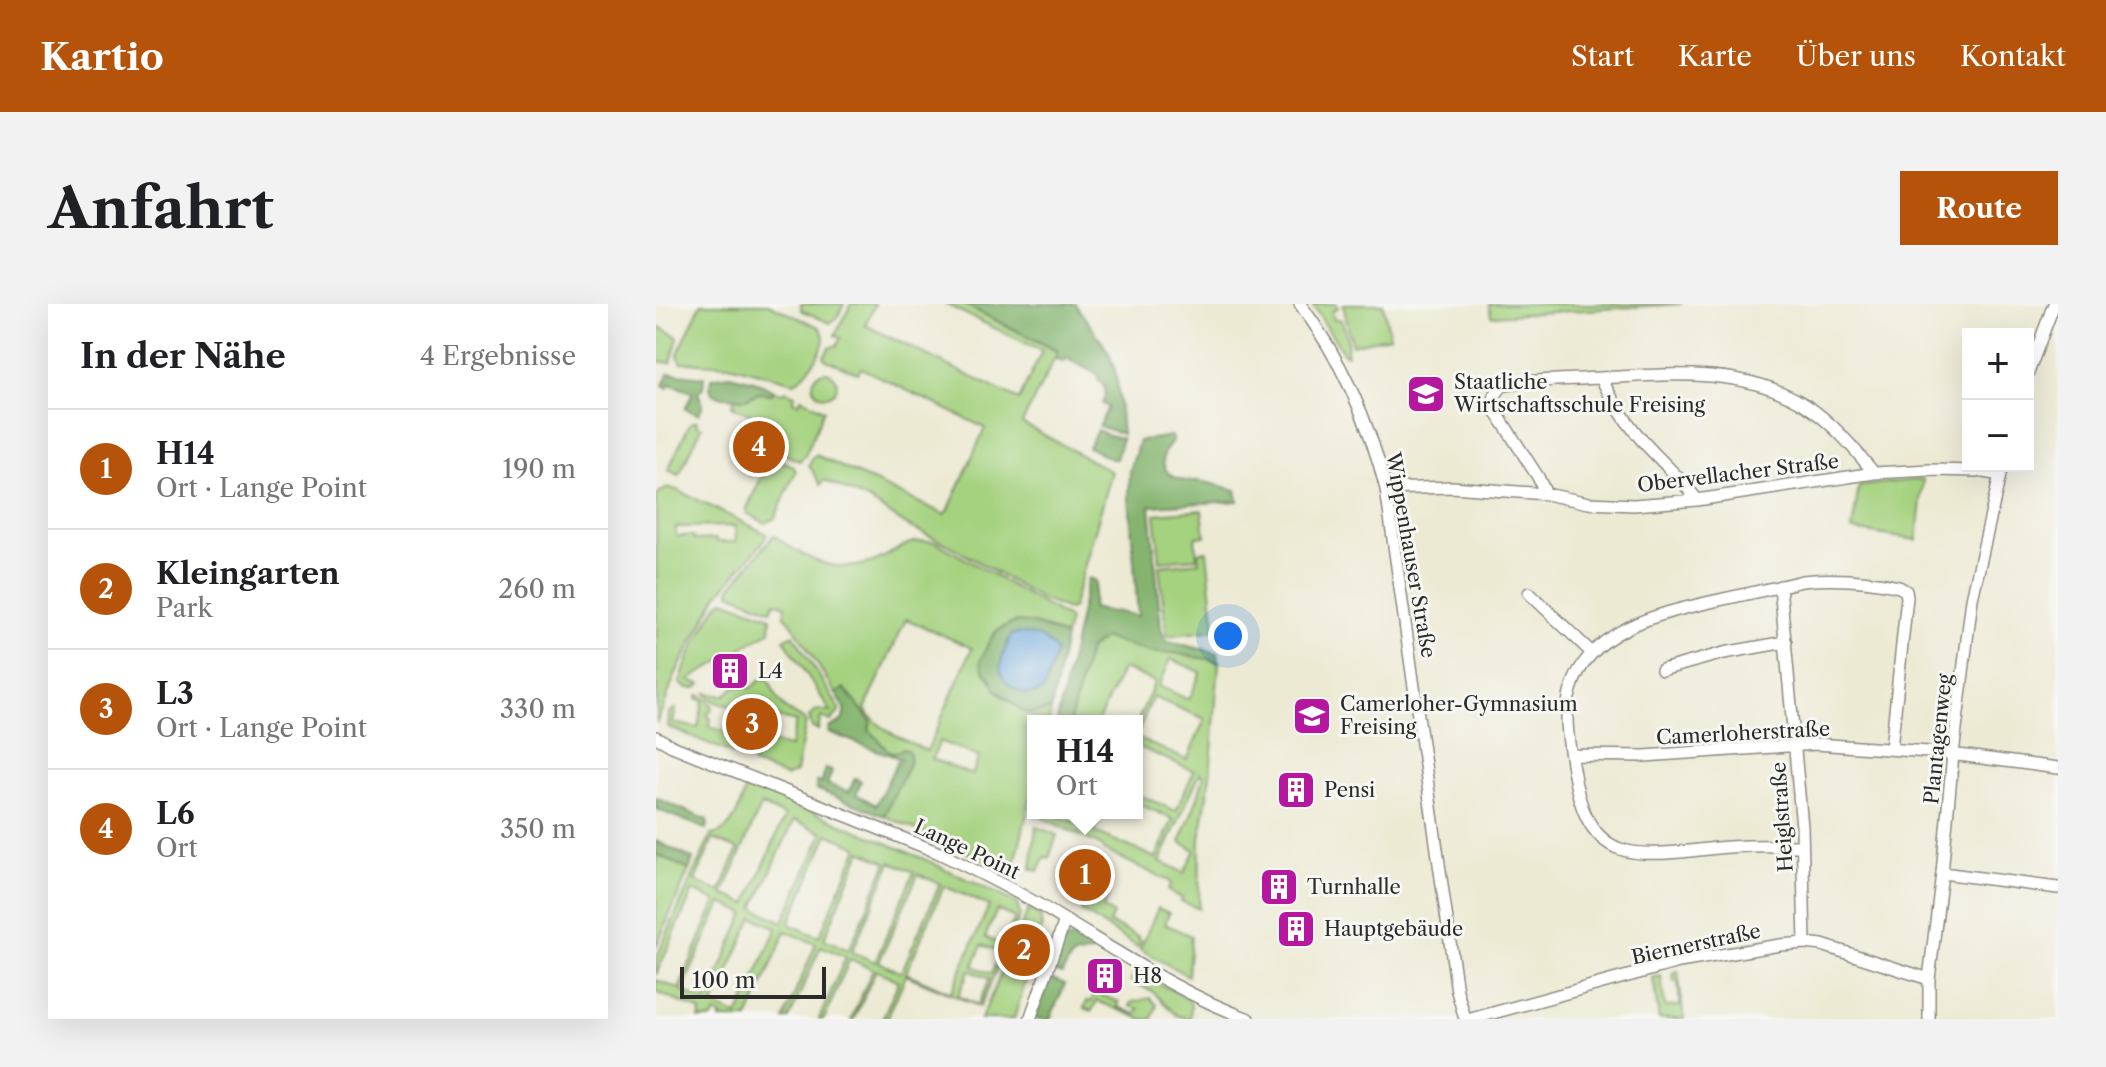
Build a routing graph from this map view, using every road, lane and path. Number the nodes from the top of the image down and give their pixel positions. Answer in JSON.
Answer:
{"nodes":[{"id":1,"x":1300,"y":304,"type":"edge"},
{"id":2,"x":2054,"y":304,"type":"edge"},
{"id":3,"x":2034,"y":357,"type":"edge"},
{"id":4,"x":1601,"y":378,"type":"junction"},
{"id":5,"x":1962,"y":471,"type":"edge"},
{"id":6,"x":2001,"y":472,"type":"edge"},
{"id":7,"x":1874,"y":473,"type":"junction"},
{"id":8,"x":1386,"y":489,"type":"junction"},
{"id":9,"x":1546,"y":494,"type":"junction"},
{"id":10,"x":1697,"y":500,"type":"junction"},
{"id":11,"x":1780,"y":586,"type":"junction"},
{"id":12,"x":1529,"y":593,"type":"dead end"},
{"id":13,"x":1786,"y":642,"type":"junction"},
{"id":14,"x":1592,"y":653,"type":"junction"},
{"id":15,"x":1662,"y":670,"type":"dead end"},
{"id":16,"x":656,"y":737,"type":"edge"},
{"id":17,"x":1796,"y":745,"type":"junction"},
{"id":18,"x":1891,"y":749,"type":"junction"},
{"id":19,"x":1953,"y":754,"type":"junction"},
{"id":20,"x":1572,"y":755,"type":"junction"},
{"id":21,"x":2058,"y":768,"type":"edge"},
{"id":22,"x":1802,"y":846,"type":"junction"},
{"id":23,"x":1942,"y":873,"type":"junction"},
{"id":24,"x":2058,"y":888,"type":"edge"},
{"id":25,"x":1065,"y":920,"type":"junction"},
{"id":26,"x":1805,"y":943,"type":"junction"},
{"id":27,"x":1929,"y":979,"type":"junction"},
{"id":28,"x":1030,"y":1019,"type":"edge"},
{"id":29,"x":1249,"y":1019,"type":"edge"},
{"id":30,"x":1465,"y":1019,"type":"edge"},
{"id":31,"x":1471,"y":1019,"type":"edge"},
{"id":32,"x":1929,"y":1019,"type":"edge"}],
"edges":[{"from":1,"to":8,"type":"street","name":"Wippenhauser Straße"},
{"from":2,"to":3,"type":"street"},
{"from":4,"to":7,"type":"street"},
{"from":4,"to":9,"type":"street"},
{"from":4,"to":10,"type":"street"},
{"from":5,"to":7,"type":"street","name":"Obervellacher Straße"},
{"from":6,"to":19,"type":"street","name":"Plantagenweg"},
{"from":7,"to":10,"type":"street","name":"Obervellacher Straße"},
{"from":8,"to":9,"type":"street","name":"Obervellacher Straße"},
{"from":8,"to":30,"type":"street","name":"Wippenhauser Straße"},
{"from":9,"to":10,"type":"street","name":"Obervellacher Straße"},
{"from":11,"to":13,"type":"street","name":"Heiglstraße"},
{"from":11,"to":14,"type":"street"},
{"from":11,"to":18,"type":"street"},
{"from":12,"to":14,"type":"street"},
{"from":13,"to":15,"type":"street"},
{"from":13,"to":17,"type":"street","name":"Heiglstraße"},
{"from":14,"to":20,"type":"street"},
{"from":16,"to":25,"type":"street","name":"Lange Point"},
{"from":17,"to":18,"type":"street","name":"Camerloherstraße"},
{"from":17,"to":20,"type":"street","name":"Camerloherstraße"},
{"from":17,"to":22,"type":"street","name":"Heiglstraße"},
{"from":18,"to":19,"type":"street","name":"Camerloherstraße"},
{"from":19,"to":21,"type":"street","name":"Camerloherstraße"},
{"from":19,"to":23,"type":"street","name":"Plantagenweg"},
{"from":20,"to":22,"type":"street"},
{"from":22,"to":26,"type":"street","name":"Heiglstraße"},
{"from":23,"to":24,"type":"street"},
{"from":23,"to":27,"type":"street","name":"Plantagenweg"},
{"from":25,"to":28,"type":"street"},
{"from":25,"to":29,"type":"street","name":"Lange Point"},
{"from":26,"to":27,"type":"street","name":"Biernerstraße"},
{"from":26,"to":31,"type":"street","name":"Biernerstraße"},
{"from":27,"to":32,"type":"street","name":"Plantagenweg"}]}
